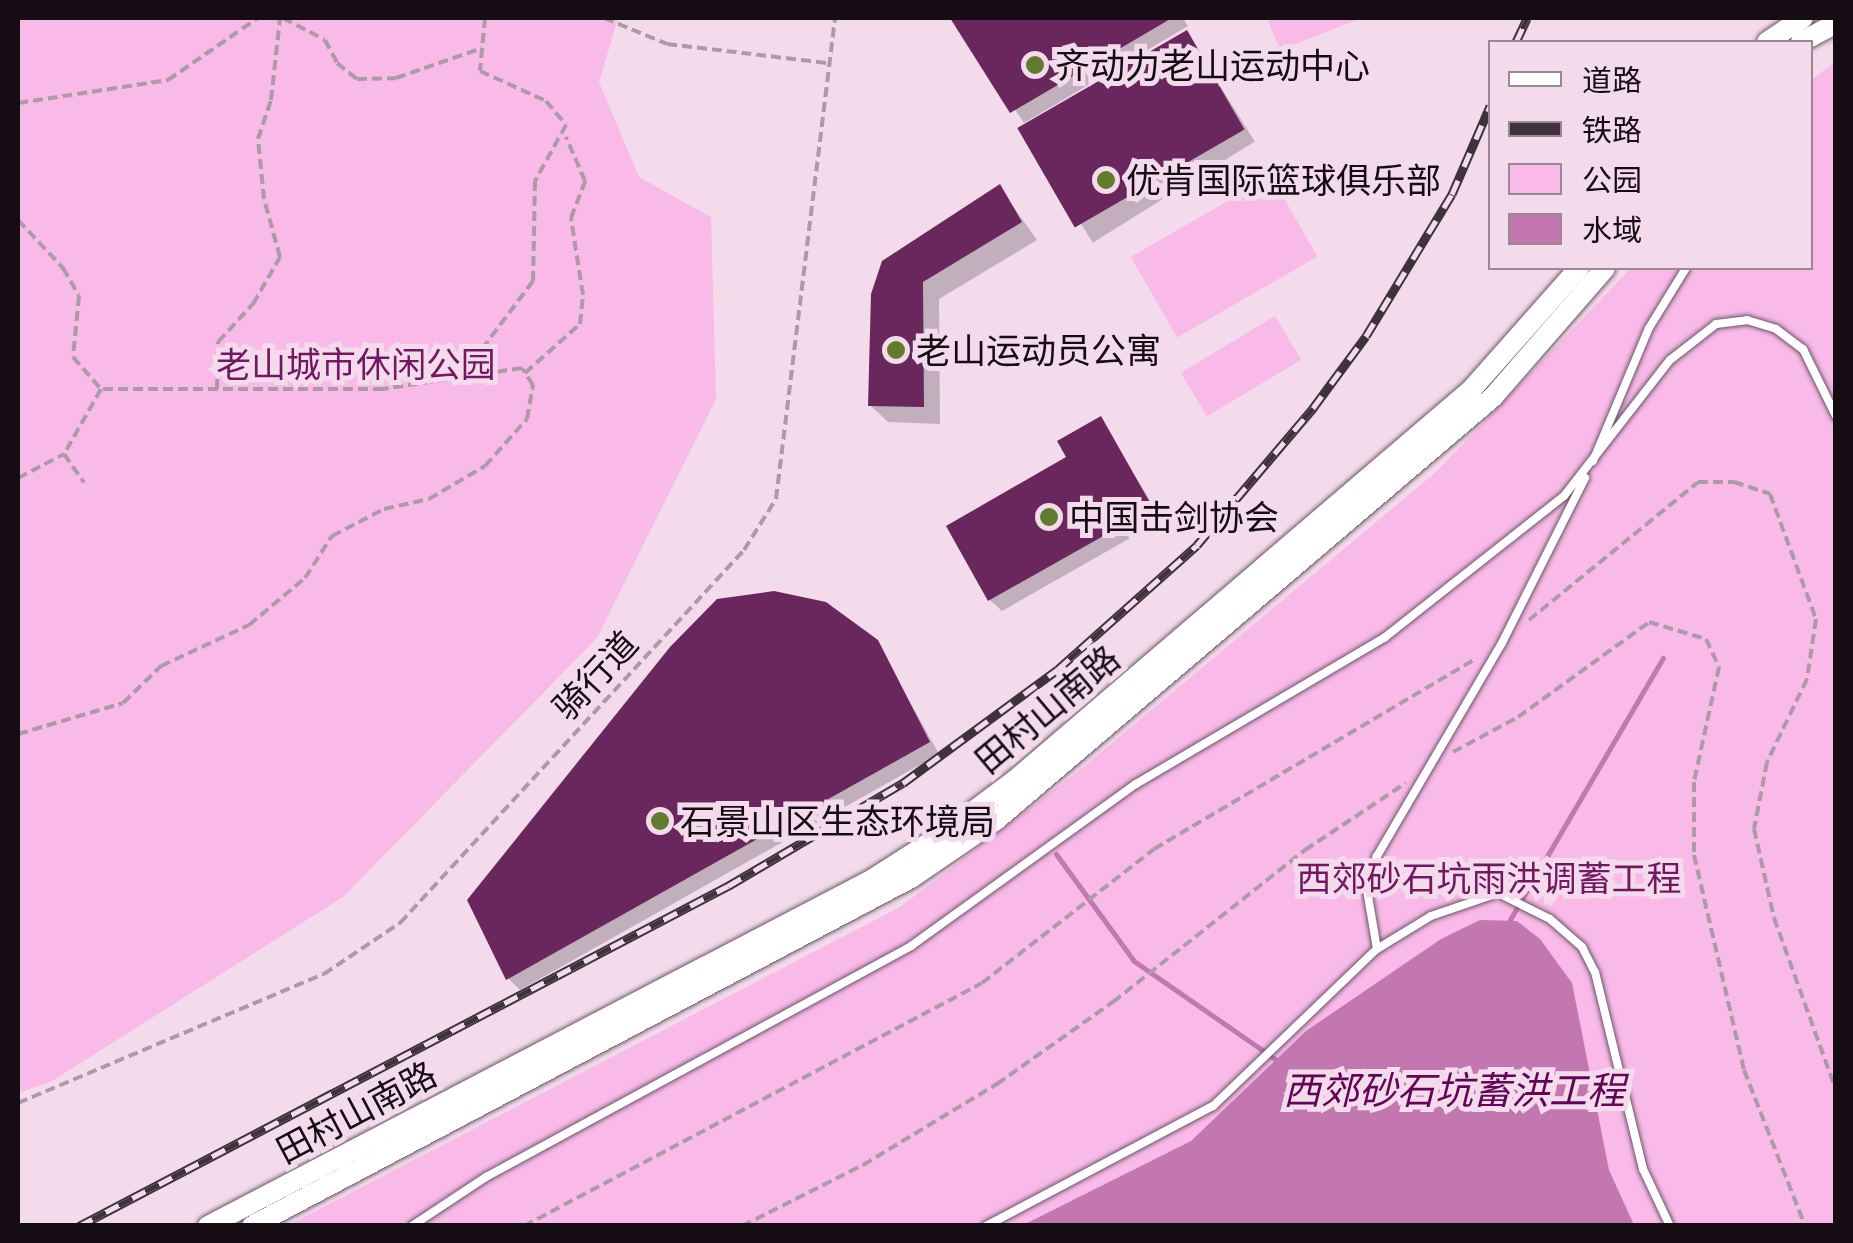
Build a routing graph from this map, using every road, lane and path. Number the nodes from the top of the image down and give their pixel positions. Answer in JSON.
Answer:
{"nodes":[{"id":1,"x":258,"y":18,"type":"edge"},
{"id":2,"x":282,"y":18,"type":"edge"},
{"id":3,"x":484,"y":18,"type":"edge"},
{"id":4,"x":604,"y":18,"type":"edge"},
{"id":5,"x":835,"y":18,"type":"edge"},
{"id":6,"x":1803,"y":18,"type":"edge"},
{"id":7,"x":1836,"y":23,"type":"edge"},
{"id":8,"x":1770,"y":40,"type":"edge"},
{"id":9,"x":1805,"y":40,"type":"edge"},
{"id":10,"x":482,"y":48,"type":"junction"},
{"id":11,"x":830,"y":63,"type":"junction"},
{"id":12,"x":18,"y":103,"type":"edge"},
{"id":13,"x":564,"y":134,"type":"junction"},
{"id":14,"x":18,"y":220,"type":"edge"},
{"id":15,"x":1577,"y":270,"type":"edge"},
{"id":16,"x":1603,"y":270,"type":"edge"},
{"id":17,"x":1685,"y":270,"type":"edge"},
{"id":18,"x":490,"y":372,"type":"junction"},
{"id":19,"x":525,"y":374,"type":"junction"},
{"id":20,"x":102,"y":388,"type":"junction"},
{"id":21,"x":217,"y":389,"type":"junction"},
{"id":22,"x":1836,"y":416,"type":"edge"},
{"id":23,"x":64,"y":454,"type":"junction"},
{"id":24,"x":1588,"y":470,"type":"junction"},
{"id":25,"x":18,"y":478,"type":"edge"},
{"id":26,"x":84,"y":483,"type":"dead end"},
{"id":27,"x":1502,"y":643,"type":"junction"},
{"id":28,"x":18,"y":734,"type":"edge"},
{"id":29,"x":1434,"y":760,"type":"junction"},
{"id":30,"x":1426,"y":774,"type":"junction"},
{"id":31,"x":1377,"y":949,"type":"junction"},
{"id":32,"x":1836,"y":1090,"type":"edge"},
{"id":33,"x":18,"y":1103,"type":"edge"},
{"id":34,"x":208,"y":1226,"type":"edge"},
{"id":35,"x":252,"y":1226,"type":"edge"},
{"id":36,"x":412,"y":1226,"type":"edge"},
{"id":37,"x":524,"y":1226,"type":"edge"},
{"id":38,"x":742,"y":1226,"type":"edge"},
{"id":39,"x":986,"y":1226,"type":"edge"},
{"id":40,"x":1670,"y":1226,"type":"edge"},
{"id":41,"x":1805,"y":1226,"type":"edge"}],
"edges":[{"from":1,"to":12,"type":"path"},
{"from":2,"to":10,"type":"path"},
{"from":2,"to":21,"type":"path"},
{"from":3,"to":10,"type":"path"},
{"from":4,"to":11,"type":"path"},
{"from":5,"to":11,"type":"path","name":"骑行道"},
{"from":6,"to":8,"type":"main road"},
{"from":7,"to":9,"type":"main road"},
{"from":10,"to":13,"type":"path"},
{"from":11,"to":33,"type":"path","name":"骑行道"},
{"from":13,"to":18,"type":"path"},
{"from":13,"to":19,"type":"path"},
{"from":14,"to":20,"type":"path"},
{"from":15,"to":34,"type":"main road","name":"田村山南路"},
{"from":16,"to":35,"type":"main road","name":"田村山南路"},
{"from":17,"to":24,"type":"lane"},
{"from":18,"to":19,"type":"path"},
{"from":18,"to":21,"type":"path"},
{"from":19,"to":28,"type":"path"},
{"from":20,"to":21,"type":"path"},
{"from":20,"to":23,"type":"path"},
{"from":22,"to":24,"type":"lane"},
{"from":23,"to":25,"type":"path"},
{"from":23,"to":26,"type":"path"},
{"from":24,"to":27,"type":"lane"},
{"from":24,"to":36,"type":"lane"},
{"from":27,"to":29,"type":"lane"},
{"from":27,"to":32,"type":"path"},
{"from":27,"to":37,"type":"path"},
{"from":29,"to":30,"type":"lane"},
{"from":29,"to":41,"type":"path"},
{"from":30,"to":31,"type":"lane"},
{"from":30,"to":38,"type":"path"},
{"from":31,"to":39,"type":"lane"},
{"from":31,"to":40,"type":"lane"}]}
